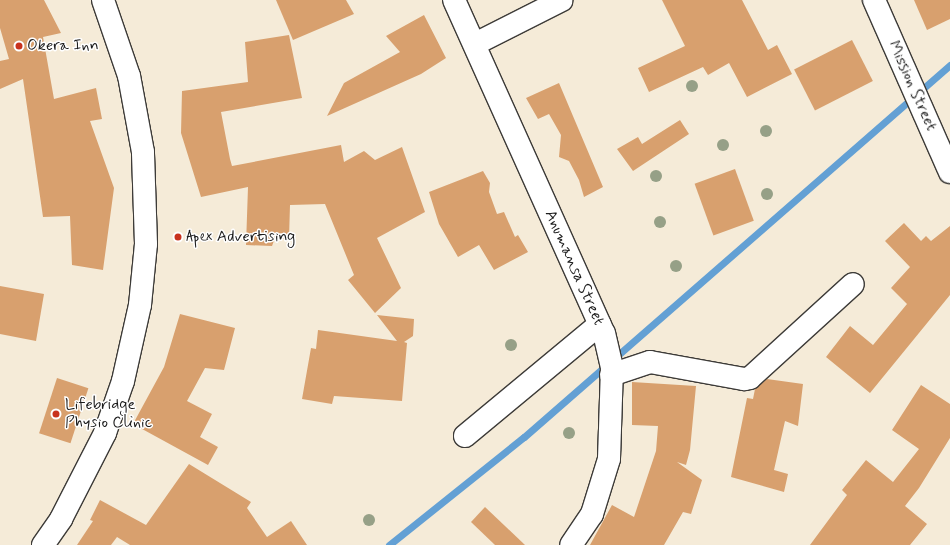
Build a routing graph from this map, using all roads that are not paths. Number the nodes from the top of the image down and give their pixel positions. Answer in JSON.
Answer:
{"nodes":[{"id":1,"x":103,"y":0,"type":"edge"},
{"id":2,"x":454,"y":0,"type":"edge"},
{"id":3,"x":562,"y":0,"type":"edge"},
{"id":4,"x":874,"y":0,"type":"edge"},
{"id":5,"x":475,"y":44,"type":"junction"},
{"id":6,"x":950,"y":172,"type":"edge"},
{"id":7,"x":853,"y":284,"type":"dead end"},
{"id":8,"x":602,"y":329,"type":"junction"},
{"id":9,"x":612,"y":372,"type":"junction"},
{"id":10,"x":465,"y":436,"type":"dead end"},
{"id":11,"x":43,"y":545,"type":"edge"},
{"id":12,"x":571,"y":545,"type":"edge"}],
"edges":[{"from":1,"to":11,"type":"street"},
{"from":2,"to":5,"type":"street","name":"Anumansa Street"},
{"from":3,"to":5,"type":"street"},
{"from":4,"to":6,"type":"street","name":"Mission Street"},
{"from":5,"to":8,"type":"street","name":"Anumansa Street"},
{"from":7,"to":9,"type":"street"},
{"from":8,"to":9,"type":"street","name":"Anumansa Street"},
{"from":8,"to":10,"type":"street"},
{"from":9,"to":12,"type":"street","name":"Anumansa Street"}]}
